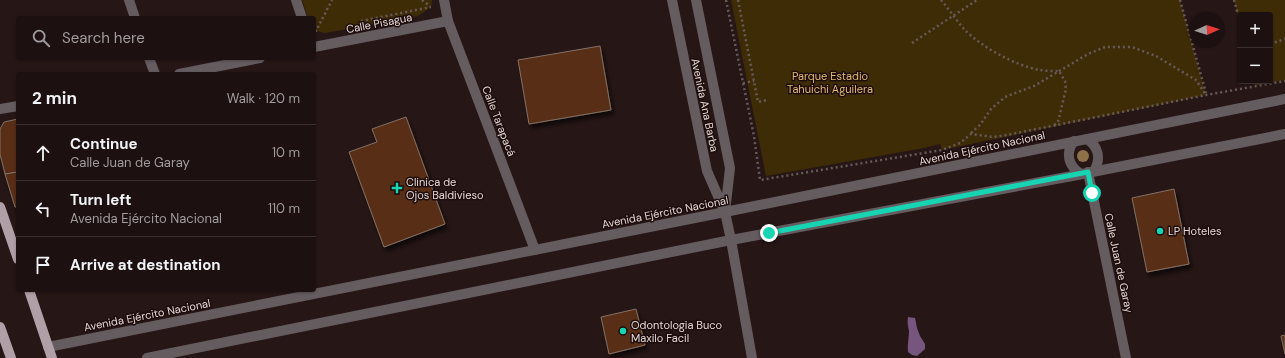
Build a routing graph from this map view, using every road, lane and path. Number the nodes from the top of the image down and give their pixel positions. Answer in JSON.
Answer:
{"nodes":[{"id":1,"x":129,"y":0,"type":"edge"},
{"id":2,"x":296,"y":0,"type":"edge"},
{"id":3,"x":332,"y":0,"type":"edge"},
{"id":4,"x":444,"y":0,"type":"edge"},
{"id":5,"x":672,"y":0,"type":"edge"},
{"id":6,"x":696,"y":0,"type":"edge"},
{"id":7,"x":726,"y":0,"type":"edge"},
{"id":8,"x":738,"y":0,"type":"edge"},
{"id":9,"x":941,"y":0,"type":"edge"},
{"id":10,"x":977,"y":0,"type":"edge"},
{"id":11,"x":1180,"y":0,"type":"edge"},
{"id":12,"x":1234,"y":0,"type":"edge"},
{"id":13,"x":431,"y":7,"type":"dead end"},
{"id":14,"x":1237,"y":12,"type":"edge"},
{"id":15,"x":954,"y":15,"type":"junction"},
{"id":16,"x":134,"y":16,"type":"edge"},
{"id":17,"x":301,"y":16,"type":"edge"},
{"id":18,"x":448,"y":21,"type":"junction"},
{"id":19,"x":354,"y":23,"type":"dead end"},
{"id":20,"x":316,"y":29,"type":"edge"},
{"id":21,"x":324,"y":29,"type":"dead end"},
{"id":22,"x":316,"y":31,"type":"edge"},
{"id":23,"x":1285,"y":39,"type":"edge"},
{"id":24,"x":912,"y":43,"type":"dead end"},
{"id":25,"x":1273,"y":43,"type":"edge"},
{"id":26,"x":316,"y":48,"type":"edge"},
{"id":27,"x":150,"y":60,"type":"edge"},
{"id":28,"x":250,"y":60,"type":"edge"},
{"id":29,"x":1059,"y":71,"type":"junction"},
{"id":30,"x":154,"y":72,"type":"edge"},
{"id":31,"x":189,"y":72,"type":"edge"},
{"id":32,"x":754,"y":81,"type":"junction"},
{"id":33,"x":1285,"y":81,"type":"edge"},
{"id":34,"x":743,"y":84,"type":"junction"},
{"id":35,"x":1255,"y":86,"type":"joint"},
{"id":36,"x":1206,"y":95,"type":"junction"},
{"id":37,"x":1285,"y":99,"type":"edge"},
{"id":38,"x":767,"y":100,"type":"dead end"},
{"id":39,"x":16,"y":106,"type":"edge"},
{"id":40,"x":0,"y":109,"type":"edge"},
{"id":41,"x":1050,"y":128,"type":"junction"},
{"id":42,"x":971,"y":134,"type":"junction"},
{"id":43,"x":1285,"y":134,"type":"edge"},
{"id":44,"x":1087,"y":139,"type":"junction"},
{"id":45,"x":1074,"y":141,"type":"junction"},
{"id":46,"x":1088,"y":172,"type":"junction"},
{"id":47,"x":0,"y":207,"type":"edge"},
{"id":48,"x":725,"y":212,"type":"junction"},
{"id":49,"x":731,"y":240,"type":"junction"},
{"id":50,"x":535,"y":250,"type":"junction"},
{"id":51,"x":16,"y":253,"type":"edge"},
{"id":52,"x":30,"y":292,"type":"edge"},
{"id":53,"x":0,"y":327,"type":"edge"},
{"id":54,"x":48,"y":347,"type":"junction"},
{"id":55,"x":11,"y":358,"type":"edge"},
{"id":56,"x":52,"y":358,"type":"edge"},
{"id":57,"x":147,"y":358,"type":"edge"},
{"id":58,"x":752,"y":358,"type":"edge"},
{"id":59,"x":1126,"y":358,"type":"edge"}],
"edges":[{"from":1,"to":16,"type":"street"},
{"from":2,"to":17,"type":"street"},
{"from":3,"to":20,"type":"path"},
{"from":4,"to":18,"type":"street","name":"Calle Tarapacá"},
{"from":5,"to":48,"type":"street","name":"Avenida Ana Barba"},
{"from":6,"to":48,"type":"street","name":"Avenida Ana Barba"},
{"from":7,"to":34,"type":"path"},
{"from":8,"to":32,"type":"path"},
{"from":9,"to":15,"type":"path"},
{"from":10,"to":15,"type":"path"},
{"from":11,"to":36,"type":"path"},
{"from":12,"to":14,"type":"path"},
{"from":13,"to":19,"type":"path"},
{"from":15,"to":24,"type":"path"},
{"from":15,"to":29,"type":"path"},
{"from":18,"to":26,"type":"street","name":"Calle Pisagua"},
{"from":18,"to":50,"type":"street","name":"Calle Tarapacá"},
{"from":21,"to":22,"type":"path"},
{"from":23,"to":25,"type":"path"},
{"from":27,"to":30,"type":"street"},
{"from":28,"to":31,"type":"street"},
{"from":29,"to":36,"type":"path"},
{"from":29,"to":41,"type":"path"},
{"from":29,"to":42,"type":"path"},
{"from":32,"to":34,"type":"path"},
{"from":32,"to":38,"type":"path"},
{"from":33,"to":35,"type":"path"},
{"from":34,"to":42,"type":"path"},
{"from":35,"to":36,"type":"path"},
{"from":36,"to":41,"type":"path"},
{"from":37,"to":44,"type":"street","name":"Avenida Ejército Nacional"},
{"from":39,"to":40,"type":"street"},
{"from":41,"to":42,"type":"path"},
{"from":43,"to":46,"type":"street"},
{"from":44,"to":45,"type":"street","name":"Avenida Ejército Nacional"},
{"from":44,"to":46,"type":"street"},
{"from":45,"to":46,"type":"street"},
{"from":45,"to":48,"type":"street","name":"Avenida Ejército Nacional"},
{"from":46,"to":49,"type":"street"},
{"from":46,"to":59,"type":"street","name":"Calle Juan de Garay"},
{"from":47,"to":51,"type":"main road"},
{"from":48,"to":49,"type":"street","name":"Avenida Ana Barba"},
{"from":48,"to":50,"type":"street","name":"Avenida Ejército Nacional"},
{"from":49,"to":57,"type":"street"},
{"from":49,"to":58,"type":"street","name":"Avenida Ana Barba"},
{"from":50,"to":54,"type":"street","name":"Avenida Ejército Nacional"},
{"from":52,"to":54,"type":"main road"},
{"from":53,"to":55,"type":"main road"},
{"from":54,"to":56,"type":"main road"}]}
